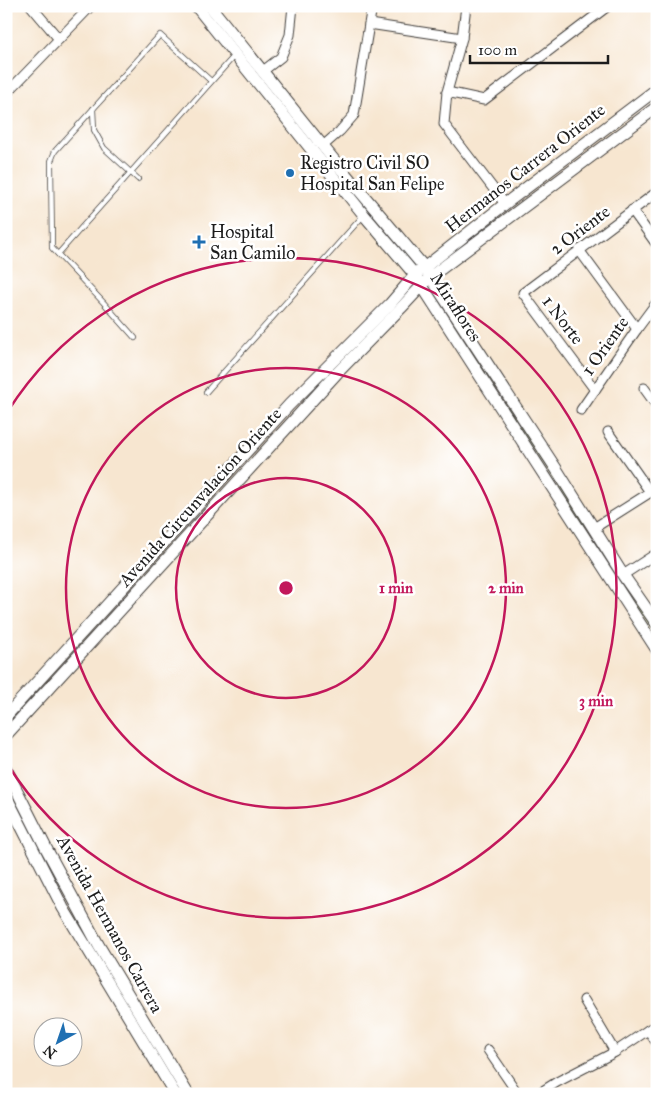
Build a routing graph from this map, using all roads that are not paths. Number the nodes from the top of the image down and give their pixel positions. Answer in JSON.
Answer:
{"nodes":[{"id":1,"x":31,"y":6,"type":"edge"},
{"id":2,"x":91,"y":6,"type":"edge"},
{"id":3,"x":196,"y":6,"type":"edge"},
{"id":4,"x":210,"y":6,"type":"edge"},
{"id":5,"x":294,"y":6,"type":"edge"},
{"id":6,"x":372,"y":6,"type":"edge"},
{"id":7,"x":466,"y":6,"type":"edge"},
{"id":8,"x":608,"y":6,"type":"edge"},
{"id":9,"x":368,"y":24,"type":"junction"},
{"id":10,"x":462,"y":38,"type":"junction"},
{"id":11,"x":59,"y":39,"type":"junction"},
{"id":12,"x":239,"y":51,"type":"junction"},
{"id":13,"x":263,"y":71,"type":"junction"},
{"id":14,"x":211,"y":81,"type":"junction"},
{"id":15,"x":657,"y":88,"type":"edge"},
{"id":16,"x":447,"y":92,"type":"junction"},
{"id":17,"x":6,"y":94,"type":"edge"},
{"id":18,"x":657,"y":107,"type":"edge"},
{"id":19,"x":93,"y":109,"type":"junction"},
{"id":20,"x":323,"y":146,"type":"junction"},
{"id":21,"x":130,"y":172,"type":"junction"},
{"id":22,"x":138,"y":179,"type":"dead end"},
{"id":23,"x":657,"y":192,"type":"edge"},
{"id":24,"x":504,"y":204,"type":"junction"},
{"id":25,"x":632,"y":210,"type":"junction"},
{"id":26,"x":369,"y":212,"type":"junction"},
{"id":27,"x":657,"y":245,"type":"edge"},
{"id":28,"x":579,"y":250,"type":"junction"},
{"id":29,"x":58,"y":254,"type":"junction"},
{"id":30,"x":422,"y":276,"type":"junction"},
{"id":31,"x":523,"y":293,"type":"joint"},
{"id":32,"x":657,"y":302,"type":"edge"},
{"id":33,"x":636,"y":329,"type":"junction"},
{"id":34,"x":135,"y":338,"type":"dead end"},
{"id":35,"x":644,"y":388,"type":"dead end"},
{"id":36,"x":595,"y":390,"type":"junction"},
{"id":37,"x":206,"y":392,"type":"dead end"},
{"id":38,"x":657,"y":406,"type":"edge"},
{"id":39,"x":581,"y":410,"type":"dead end"},
{"id":40,"x":608,"y":432,"type":"dead end"},
{"id":41,"x":653,"y":490,"type":"edge"},
{"id":42,"x":594,"y":528,"type":"junction"},
{"id":43,"x":657,"y":553,"type":"edge"},
{"id":44,"x":623,"y":575,"type":"junction"},
{"id":45,"x":657,"y":623,"type":"edge"},
{"id":46,"x":657,"y":650,"type":"edge"},
{"id":47,"x":6,"y":716,"type":"edge"},
{"id":48,"x":6,"y":735,"type":"edge"},
{"id":49,"x":6,"y":769,"type":"edge"},
{"id":50,"x":6,"y":796,"type":"edge"},
{"id":51,"x":584,"y":1000,"type":"dead end"},
{"id":52,"x":657,"y":1024,"type":"edge"},
{"id":53,"x":648,"y":1030,"type":"junction"},
{"id":54,"x":657,"y":1043,"type":"edge"},
{"id":55,"x":488,"y":1050,"type":"dead end"},
{"id":56,"x":615,"y":1052,"type":"junction"},
{"id":57,"x":557,"y":1082,"type":"junction"},
{"id":58,"x":175,"y":1094,"type":"edge"},
{"id":59,"x":188,"y":1094,"type":"edge"},
{"id":60,"x":518,"y":1094,"type":"edge"},
{"id":61,"x":538,"y":1094,"type":"edge"},
{"id":62,"x":555,"y":1094,"type":"edge"}],
"edges":[{"from":1,"to":11,"type":"street"},
{"from":2,"to":11,"type":"street"},
{"from":3,"to":12,"type":"street","name":"Miraflores"},
{"from":4,"to":12,"type":"street","name":"Miraflores"},
{"from":5,"to":13,"type":"street"},
{"from":6,"to":9,"type":"street"},
{"from":7,"to":10,"type":"street"},
{"from":8,"to":16,"type":"street"},
{"from":9,"to":10,"type":"street"},
{"from":9,"to":20,"type":"street"},
{"from":10,"to":16,"type":"street"},
{"from":11,"to":17,"type":"street"},
{"from":12,"to":13,"type":"street","name":"Miraflores"},
{"from":12,"to":14,"type":"lane"},
{"from":12,"to":26,"type":"street","name":"Miraflores"},
{"from":13,"to":20,"type":"street","name":"Miraflores"},
{"from":14,"to":19,"type":"lane"},
{"from":14,"to":21,"type":"lane"},
{"from":15,"to":24,"type":"street","name":"Hermanos Carrera Oriente"},
{"from":16,"to":24,"type":"street"},
{"from":18,"to":30,"type":"street","name":"Hermanos Carrera Oriente"},
{"from":19,"to":21,"type":"lane"},
{"from":19,"to":29,"type":"lane"},
{"from":20,"to":26,"type":"street","name":"Miraflores"},
{"from":21,"to":22,"type":"lane"},
{"from":21,"to":29,"type":"lane"},
{"from":23,"to":25,"type":"street","name":"2 Oriente"},
{"from":24,"to":30,"type":"street","name":"Hermanos Carrera Oriente"},
{"from":25,"to":27,"type":"street"},
{"from":25,"to":28,"type":"street","name":"2 Oriente"},
{"from":26,"to":30,"type":"street","name":"Miraflores"},
{"from":26,"to":37,"type":"lane"},
{"from":28,"to":31,"type":"street","name":"2 Oriente"},
{"from":28,"to":33,"type":"street"},
{"from":29,"to":34,"type":"lane"},
{"from":30,"to":42,"type":"street","name":"Miraflores"},
{"from":30,"to":46,"type":"street","name":"Miraflores"},
{"from":30,"to":47,"type":"street","name":"Avenida Circunvalacion Oriente"},
{"from":30,"to":48,"type":"street","name":"Avenida Circunvalacion Oriente"},
{"from":31,"to":36,"type":"street","name":"1 Norte"},
{"from":32,"to":33,"type":"street","name":"1 Oriente"},
{"from":33,"to":36,"type":"street","name":"1 Oriente"},
{"from":35,"to":38,"type":"street"},
{"from":36,"to":39,"type":"street","name":"1 Oriente"},
{"from":40,"to":41,"type":"street"},
{"from":41,"to":42,"type":"street"},
{"from":42,"to":44,"type":"street","name":"Miraflores"},
{"from":43,"to":44,"type":"street"},
{"from":44,"to":45,"type":"street","name":"Miraflores"},
{"from":49,"to":59,"type":"street","name":"Avenida Hermanos Carrera"},
{"from":50,"to":58,"type":"street","name":"Avenida Hermanos Carrera"},
{"from":51,"to":56,"type":"street"},
{"from":52,"to":53,"type":"street"},
{"from":53,"to":54,"type":"street"},
{"from":53,"to":56,"type":"street"},
{"from":55,"to":60,"type":"street"},
{"from":56,"to":57,"type":"street"},
{"from":57,"to":61,"type":"street"},
{"from":57,"to":62,"type":"street"}]}
